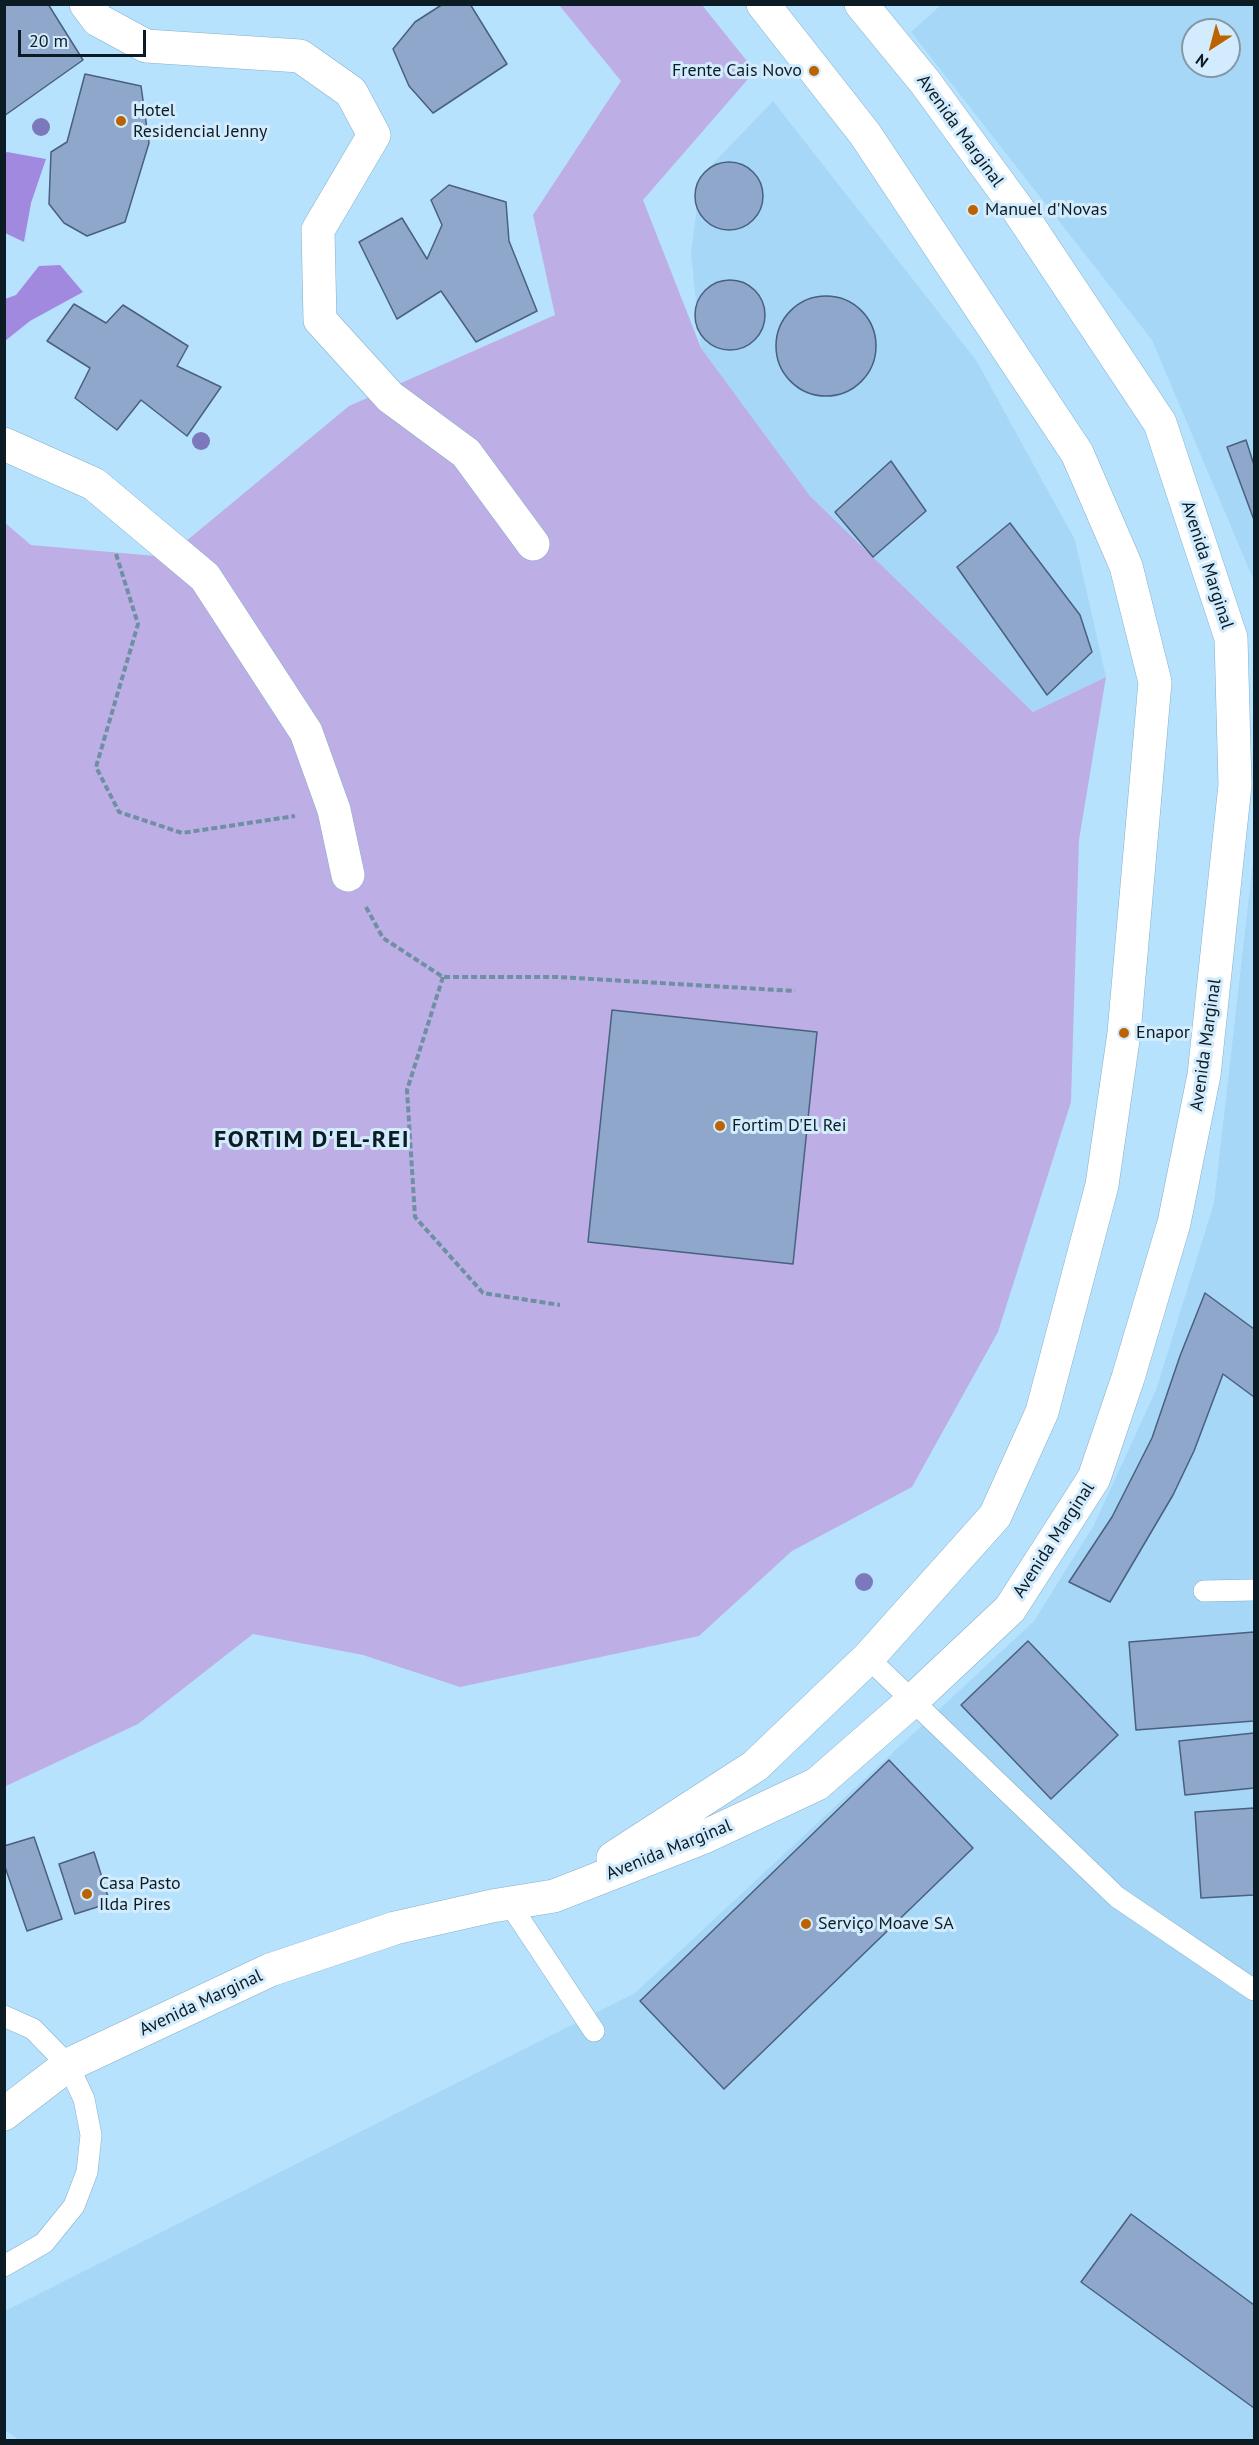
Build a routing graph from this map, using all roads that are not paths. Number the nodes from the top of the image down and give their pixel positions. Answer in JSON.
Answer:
{"nodes":[{"id":1,"x":86,"y":4,"type":"edge"},
{"id":2,"x":763,"y":4,"type":"edge"},
{"id":3,"x":861,"y":4,"type":"edge"},
{"id":4,"x":4,"y":444,"type":"edge"},
{"id":5,"x":533,"y":544,"type":"dead end"},
{"id":6,"x":348,"y":875,"type":"road end"},
{"id":7,"x":1254,"y":1590,"type":"edge"},
{"id":8,"x":1204,"y":1591,"type":"dead end"},
{"id":9,"x":868,"y":1658,"type":"junction"},
{"id":10,"x":911,"y":1702,"type":"junction"},
{"id":11,"x":554,"y":1896,"type":"junction"},
{"id":12,"x":509,"y":1903,"type":"junction"},
{"id":13,"x":1254,"y":1989,"type":"edge"},
{"id":14,"x":4,"y":2016,"type":"edge"},
{"id":15,"x":594,"y":2031,"type":"dead end"},
{"id":16,"x":68,"y":2065,"type":"junction"},
{"id":17,"x":4,"y":2114,"type":"edge"},
{"id":18,"x":4,"y":2266,"type":"edge"}],
"edges":[{"from":1,"to":5,"type":"street"},
{"from":2,"to":9,"type":"street","name":"Avenida Marginal"},
{"from":3,"to":10,"type":"street","name":"Avenida Marginal"},
{"from":4,"to":6,"type":"street"},
{"from":7,"to":8,"type":"lane"},
{"from":9,"to":10,"type":"lane"},
{"from":9,"to":11,"type":"street","name":"Avenida Marginal"},
{"from":10,"to":11,"type":"street","name":"Avenida Marginal"},
{"from":10,"to":13,"type":"lane"},
{"from":11,"to":12,"type":"street","name":"Avenida Marginal"},
{"from":12,"to":15,"type":"lane"},
{"from":12,"to":16,"type":"street","name":"Avenida Marginal"},
{"from":14,"to":16,"type":"lane"},
{"from":16,"to":17,"type":"street","name":"Avenida Marginal"},
{"from":16,"to":18,"type":"lane"}]}
